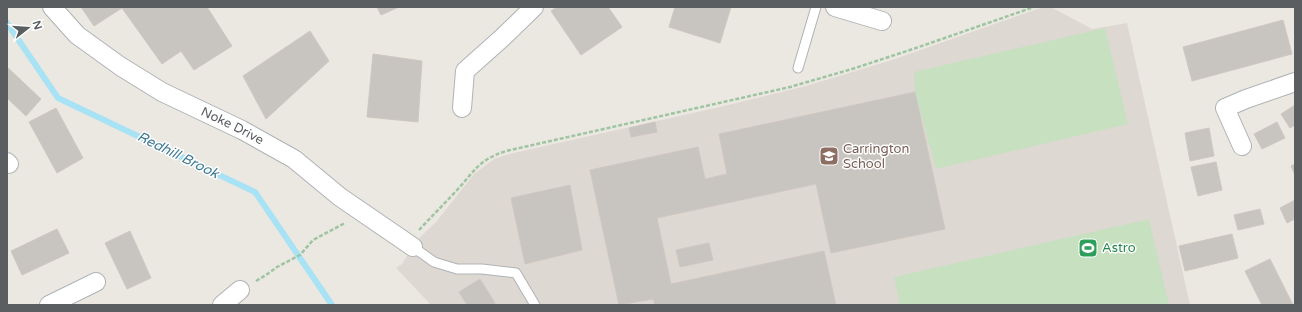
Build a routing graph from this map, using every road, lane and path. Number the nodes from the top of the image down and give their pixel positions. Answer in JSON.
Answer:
{"nodes":[{"id":1,"x":52,"y":7,"type":"edge"},
{"id":2,"x":534,"y":7,"type":"edge"},
{"id":3,"x":816,"y":7,"type":"edge"},
{"id":4,"x":1034,"y":7,"type":"edge"},
{"id":5,"x":839,"y":8,"type":"edge"},
{"id":6,"x":882,"y":21,"type":"dead end"},
{"id":7,"x":798,"y":68,"type":"dead end"},
{"id":8,"x":1295,"y":82,"type":"edge"},
{"id":9,"x":462,"y":108,"type":"dead end"},
{"id":10,"x":1242,"y":146,"type":"dead end"},
{"id":11,"x":334,"y":229,"type":"dead end"},
{"id":12,"x":415,"y":240,"type":"junction"},
{"id":13,"x":96,"y":282,"type":"dead end"},
{"id":14,"x":240,"y":290,"type":"joint"},
{"id":15,"x":49,"y":305,"type":"edge"},
{"id":16,"x":222,"y":305,"type":"edge"},
{"id":17,"x":535,"y":305,"type":"edge"}],
"edges":[{"from":1,"to":12,"type":"street","name":"Noke Drive"},
{"from":2,"to":9,"type":"street"},
{"from":3,"to":7,"type":"lane"},
{"from":4,"to":12,"type":"path"},
{"from":5,"to":6,"type":"street"},
{"from":8,"to":10,"type":"street"},
{"from":11,"to":14,"type":"path"},
{"from":12,"to":17,"type":"lane"},
{"from":13,"to":15,"type":"street"},
{"from":14,"to":16,"type":"street"}]}
